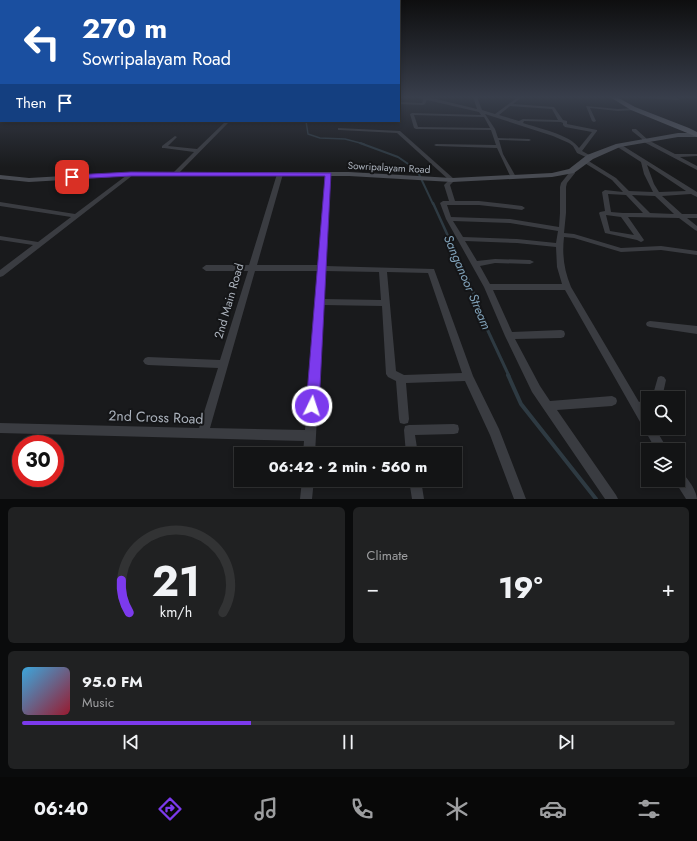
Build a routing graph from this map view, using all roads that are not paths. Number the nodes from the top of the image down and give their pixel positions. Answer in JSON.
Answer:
{"nodes":[{"id":1,"x":414,"y":120,"type":"edge"},
{"id":2,"x":488,"y":120,"type":"edge"},
{"id":3,"x":511,"y":120,"type":"edge"},
{"id":4,"x":523,"y":120,"type":"edge"},
{"id":5,"x":534,"y":120,"type":"edge"},
{"id":6,"x":663,"y":120,"type":"edge"},
{"id":7,"x":667,"y":120,"type":"edge"},
{"id":8,"x":561,"y":121,"type":"joint"},
{"id":9,"x":227,"y":122,"type":"edge"},
{"id":10,"x":519,"y":123,"type":"junction"},
{"id":11,"x":340,"y":128,"type":"dead end"},
{"id":12,"x":493,"y":129,"type":"junction"},
{"id":13,"x":634,"y":130,"type":"dead end"},
{"id":14,"x":695,"y":133,"type":"edge"},
{"id":15,"x":175,"y":137,"type":"dead end"},
{"id":16,"x":496,"y":139,"type":"junction"},
{"id":17,"x":529,"y":140,"type":"dead end"},
{"id":18,"x":645,"y":140,"type":"junction"},
{"id":19,"x":436,"y":145,"type":"dead end"},
{"id":20,"x":618,"y":145,"type":"junction"},
{"id":21,"x":499,"y":147,"type":"junction"},
{"id":22,"x":199,"y":151,"type":"junction"},
{"id":23,"x":580,"y":152,"type":"junction"},
{"id":24,"x":697,"y":155,"type":"edge"},
{"id":25,"x":672,"y":156,"type":"junction"},
{"id":26,"x":588,"y":159,"type":"junction"},
{"id":27,"x":643,"y":161,"type":"junction"},
{"id":28,"x":697,"y":168,"type":"edge"},
{"id":29,"x":571,"y":170,"type":"junction"},
{"id":30,"x":131,"y":174,"type":"junction"},
{"id":31,"x":280,"y":174,"type":"junction"},
{"id":32,"x":328,"y":174,"type":"junction"},
{"id":33,"x":174,"y":175,"type":"junction"},
{"id":34,"x":0,"y":177,"type":"edge"},
{"id":35,"x":513,"y":177,"type":"junction"},
{"id":36,"x":452,"y":180,"type":"junction"},
{"id":37,"x":629,"y":194,"type":"junction"},
{"id":38,"x":656,"y":194,"type":"junction"},
{"id":39,"x":695,"y":194,"type":"edge"},
{"id":40,"x":452,"y":202,"type":"junction"},
{"id":41,"x":0,"y":204,"type":"edge"},
{"id":42,"x":522,"y":208,"type":"dead end"},
{"id":43,"x":608,"y":213,"type":"junction"},
{"id":44,"x":623,"y":215,"type":"junction"},
{"id":45,"x":77,"y":216,"type":"junction"},
{"id":46,"x":649,"y":216,"type":"junction"},
{"id":47,"x":697,"y":216,"type":"edge"},
{"id":48,"x":680,"y":217,"type":"junction"},
{"id":49,"x":449,"y":219,"type":"junction"},
{"id":50,"x":697,"y":229,"type":"edge"},
{"id":51,"x":561,"y":232,"type":"junction"},
{"id":52,"x":0,"y":238,"type":"edge"},
{"id":53,"x":639,"y":238,"type":"junction"},
{"id":54,"x":460,"y":240,"type":"junction"},
{"id":55,"x":40,"y":244,"type":"junction"},
{"id":56,"x":558,"y":245,"type":"junction"},
{"id":57,"x":646,"y":248,"type":"junction"},
{"id":58,"x":697,"y":253,"type":"edge"},
{"id":59,"x":530,"y":262,"type":"dead end"},
{"id":60,"x":475,"y":264,"type":"junction"},
{"id":61,"x":206,"y":268,"type":"dead end"},
{"id":62,"x":322,"y":268,"type":"junction"},
{"id":63,"x":251,"y":269,"type":"junction"},
{"id":64,"x":383,"y":270,"type":"junction"},
{"id":65,"x":0,"y":274,"type":"edge"},
{"id":66,"x":567,"y":286,"type":"junction"},
{"id":67,"x":488,"y":287,"type":"junction"},
{"id":68,"x":320,"y":302,"type":"junction"},
{"id":69,"x":386,"y":302,"type":"junction"},
{"id":70,"x":650,"y":324,"type":"dead end"},
{"id":71,"x":697,"y":330,"type":"edge"},
{"id":72,"x":561,"y":334,"type":"dead end"},
{"id":73,"x":509,"y":336,"type":"junction"},
{"id":74,"x":148,"y":361,"type":"dead end"},
{"id":75,"x":223,"y":364,"type":"junction"},
{"id":76,"x":468,"y":377,"type":"junction"},
{"id":77,"x":401,"y":378,"type":"junction"},
{"id":78,"x":661,"y":380,"type":"dead end"},
{"id":79,"x":659,"y":391,"type":"edge"},
{"id":80,"x":612,"y":401,"type":"dead end"},
{"id":81,"x":547,"y":406,"type":"junction"},
{"id":82,"x":641,"y":406,"type":"edge"},
{"id":83,"x":637,"y":408,"type":"junction"},
{"id":84,"x":641,"y":415,"type":"edge"},
{"id":85,"x":404,"y":419,"type":"dead end"},
{"id":86,"x":0,"y":428,"type":"edge"},
{"id":87,"x":454,"y":429,"type":"dead end"},
{"id":88,"x":202,"y":434,"type":"junction"},
{"id":89,"x":310,"y":436,"type":"junction"},
{"id":90,"x":309,"y":447,"type":"edge"},
{"id":91,"x":411,"y":447,"type":"edge"},
{"id":92,"x":307,"y":487,"type":"edge"},
{"id":93,"x":417,"y":487,"type":"edge"},
{"id":94,"x":685,"y":487,"type":"edge"},
{"id":95,"x":306,"y":499,"type":"edge"},
{"id":96,"x":418,"y":499,"type":"edge"},
{"id":97,"x":520,"y":499,"type":"edge"},
{"id":98,"x":612,"y":499,"type":"edge"},
{"id":99,"x":693,"y":499,"type":"edge"}],
"edges":[{"from":1,"to":12,"type":"street"},
{"from":2,"to":12,"type":"street"},
{"from":3,"to":10,"type":"street"},
{"from":4,"to":10,"type":"street"},
{"from":5,"to":8,"type":"street"},
{"from":6,"to":14,"type":"main road"},
{"from":7,"to":14,"type":"main road"},
{"from":8,"to":23,"type":"street"},
{"from":9,"to":22,"type":"street"},
{"from":10,"to":23,"type":"street"},
{"from":11,"to":36,"type":"street"},
{"from":12,"to":16,"type":"street"},
{"from":13,"to":18,"type":"street"},
{"from":14,"to":18,"type":"street","name":"Sowripalayam Road"},
{"from":15,"to":22,"type":"street"},
{"from":16,"to":17,"type":"street"},
{"from":16,"to":21,"type":"street"},
{"from":18,"to":20,"type":"street","name":"Sowripalayam Road"},
{"from":18,"to":25,"type":"street"},
{"from":19,"to":21,"type":"street"},
{"from":20,"to":26,"type":"street","name":"Sowripalayam Road"},
{"from":20,"to":27,"type":"street"},
{"from":21,"to":35,"type":"street"},
{"from":22,"to":33,"type":"street"},
{"from":23,"to":26,"type":"street"},
{"from":24,"to":25,"type":"street"},
{"from":25,"to":28,"type":"street"},
{"from":26,"to":29,"type":"street","name":"Sowripalayam Road"},
{"from":26,"to":37,"type":"street"},
{"from":27,"to":38,"type":"street"},
{"from":27,"to":39,"type":"street"},
{"from":29,"to":35,"type":"street","name":"Sowripalayam Road"},
{"from":29,"to":51,"type":"street"},
{"from":30,"to":33,"type":"street","name":"Sowripalayam Road"},
{"from":30,"to":34,"type":"street","name":"Sowripalayam Road"},
{"from":30,"to":45,"type":"street"},
{"from":31,"to":32,"type":"street","name":"Sowripalayam Road"},
{"from":31,"to":33,"type":"street","name":"Sowripalayam Road"},
{"from":31,"to":63,"type":"street","name":"2nd Main Road"},
{"from":32,"to":36,"type":"street","name":"Sowripalayam Road"},
{"from":32,"to":62,"type":"street"},
{"from":35,"to":36,"type":"street","name":"Sowripalayam Road"},
{"from":36,"to":40,"type":"street"},
{"from":37,"to":38,"type":"street"},
{"from":37,"to":43,"type":"street"},
{"from":37,"to":46,"type":"street"},
{"from":38,"to":39,"type":"street"},
{"from":38,"to":48,"type":"street"},
{"from":40,"to":42,"type":"street"},
{"from":40,"to":49,"type":"street"},
{"from":41,"to":45,"type":"street"},
{"from":43,"to":44,"type":"street"},
{"from":43,"to":53,"type":"street"},
{"from":44,"to":46,"type":"street"},
{"from":44,"to":53,"type":"street"},
{"from":45,"to":55,"type":"street"},
{"from":46,"to":48,"type":"street"},
{"from":47,"to":48,"type":"street"},
{"from":48,"to":50,"type":"street"},
{"from":49,"to":51,"type":"street"},
{"from":49,"to":54,"type":"street"},
{"from":51,"to":56,"type":"street"},
{"from":51,"to":57,"type":"street"},
{"from":52,"to":55,"type":"street"},
{"from":53,"to":57,"type":"street"},
{"from":54,"to":56,"type":"street"},
{"from":54,"to":60,"type":"street"},
{"from":55,"to":65,"type":"street"},
{"from":56,"to":66,"type":"street"},
{"from":57,"to":58,"type":"street"},
{"from":59,"to":60,"type":"street"},
{"from":60,"to":67,"type":"street"},
{"from":61,"to":63,"type":"street"},
{"from":62,"to":63,"type":"street"},
{"from":62,"to":64,"type":"street"},
{"from":62,"to":68,"type":"street"},
{"from":63,"to":75,"type":"street","name":"2nd Main Road"},
{"from":64,"to":69,"type":"street"},
{"from":64,"to":76,"type":"street"},
{"from":66,"to":67,"type":"street"},
{"from":66,"to":83,"type":"street"},
{"from":67,"to":73,"type":"street"},
{"from":68,"to":69,"type":"street"},
{"from":68,"to":89,"type":"street"},
{"from":69,"to":77,"type":"street"},
{"from":70,"to":71,"type":"street"},
{"from":72,"to":73,"type":"street"},
{"from":73,"to":81,"type":"street"},
{"from":74,"to":75,"type":"street"},
{"from":75,"to":88,"type":"street","name":"2nd Main Road"},
{"from":76,"to":77,"type":"street"},
{"from":76,"to":97,"type":"street"},
{"from":77,"to":85,"type":"street"},
{"from":78,"to":79,"type":"street"},
{"from":80,"to":81,"type":"street"},
{"from":81,"to":98,"type":"street"},
{"from":82,"to":83,"type":"street"},
{"from":83,"to":84,"type":"street"},
{"from":86,"to":88,"type":"street","name":"2nd Cross Road"},
{"from":87,"to":91,"type":"street"},
{"from":88,"to":89,"type":"street","name":"2nd Cross Road"},
{"from":89,"to":90,"type":"street"},
{"from":92,"to":95,"type":"street"},
{"from":93,"to":96,"type":"street"},
{"from":94,"to":99,"type":"street"}]}
